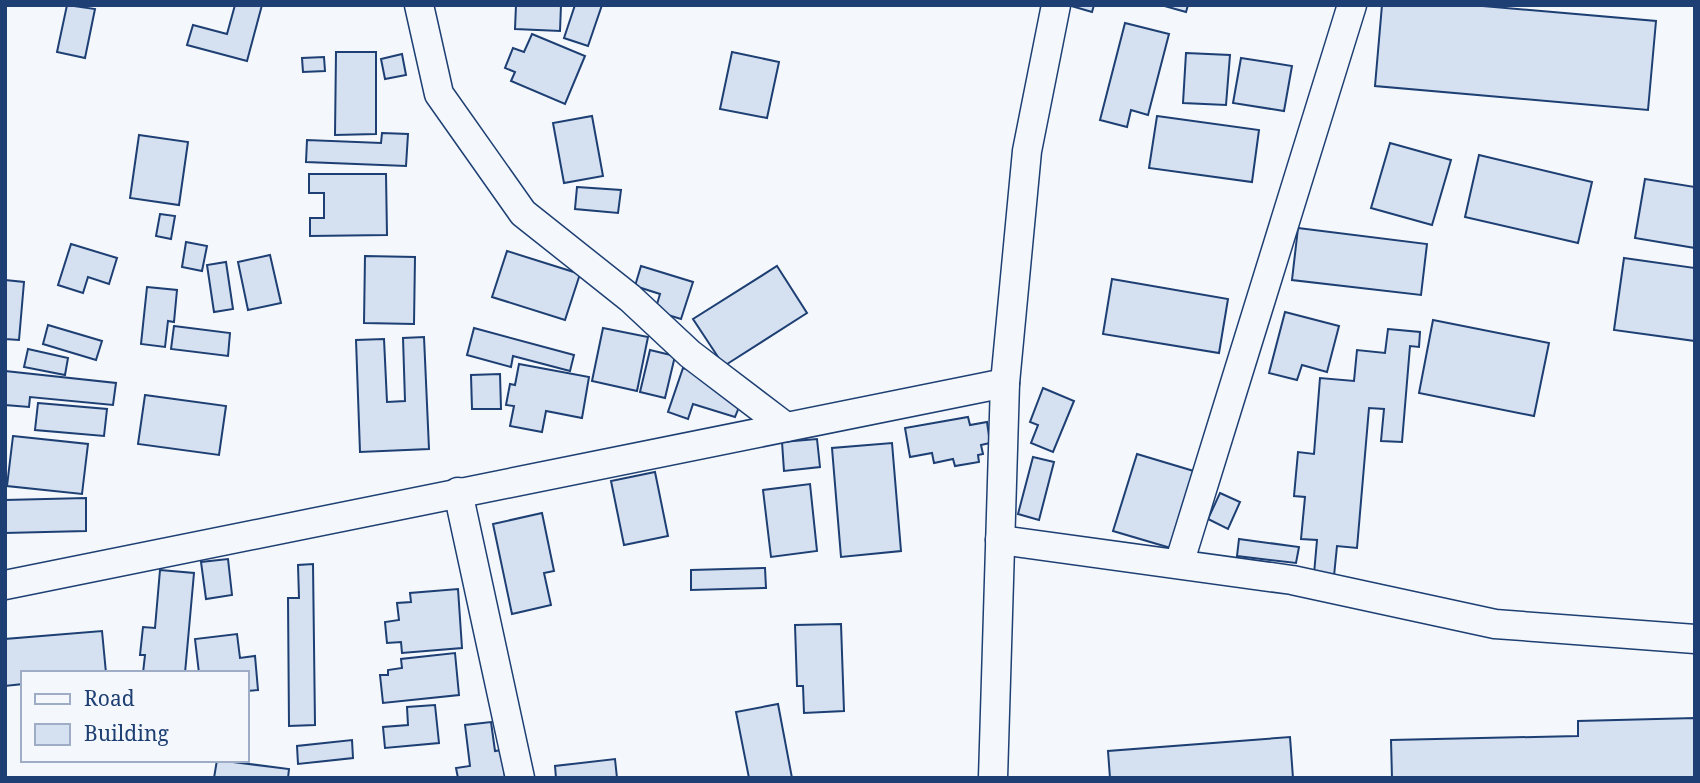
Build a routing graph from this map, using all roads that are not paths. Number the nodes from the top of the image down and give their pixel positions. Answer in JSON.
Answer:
{"nodes":[{"id":1,"x":419,"y":5,"type":"edge"},
{"id":2,"x":1056,"y":5,"type":"edge"},
{"id":3,"x":1352,"y":5,"type":"edge"},
{"id":4,"x":1005,"y":383,"type":"junction"},
{"id":5,"x":786,"y":427,"type":"junction"},
{"id":6,"x":458,"y":492,"type":"junction"},
{"id":7,"x":1000,"y":540,"type":"junction"},
{"id":8,"x":1179,"y":564,"type":"junction"},
{"id":9,"x":5,"y":586,"type":"edge"},
{"id":10,"x":1695,"y":639,"type":"edge"},
{"id":11,"x":520,"y":778,"type":"edge"},
{"id":12,"x":993,"y":778,"type":"edge"}],
"edges":[{"from":1,"to":5,"type":"street"},
{"from":2,"to":4,"type":"street"},
{"from":3,"to":8,"type":"street"},
{"from":4,"to":5,"type":"street"},
{"from":4,"to":7,"type":"street"},
{"from":5,"to":6,"type":"street"},
{"from":6,"to":9,"type":"street"},
{"from":6,"to":11,"type":"street"},
{"from":7,"to":8,"type":"street"},
{"from":7,"to":12,"type":"street"},
{"from":8,"to":10,"type":"street"}]}
